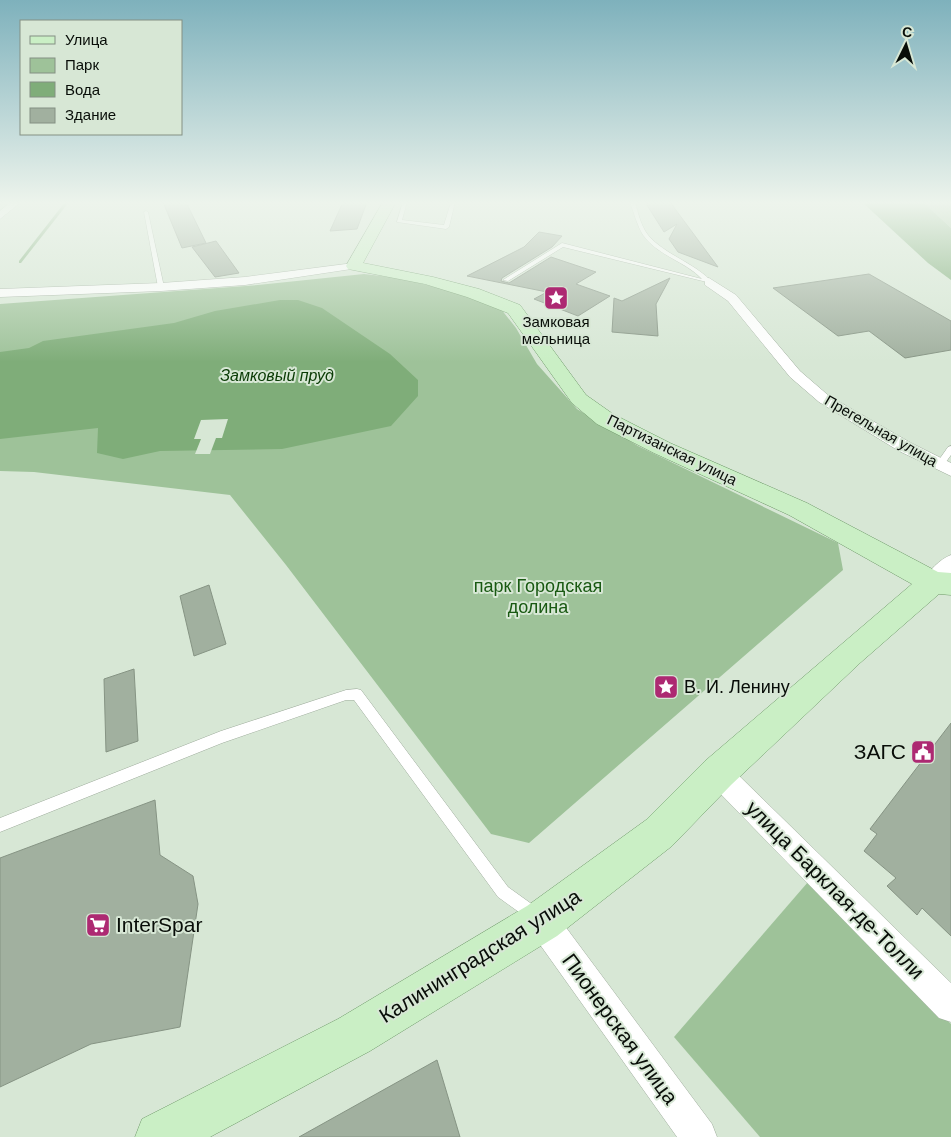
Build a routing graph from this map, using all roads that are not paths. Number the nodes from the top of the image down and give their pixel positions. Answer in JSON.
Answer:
{"nodes":[{"id":1,"x":155,"y":255,"type":"edge"},
{"id":2,"x":360,"y":255,"type":"edge"},
{"id":3,"x":546,"y":255,"type":"edge"},
{"id":4,"x":602,"y":255,"type":"edge"},
{"id":5,"x":673,"y":255,"type":"edge"},
{"id":6,"x":354,"y":266,"type":"junction"},
{"id":7,"x":506,"y":280,"type":"dead end"},
{"id":8,"x":709,"y":282,"type":"junction"},
{"id":9,"x":161,"y":287,"type":"junction"},
{"id":10,"x":1,"y":293,"type":"edge"},
{"id":11,"x":951,"y":449,"type":"edge"},
{"id":12,"x":945,"y":467,"type":"edge"},
{"id":13,"x":945,"y":576,"type":"edge"},
{"id":14,"x":718,"y":773,"type":"junction"},
{"id":15,"x":0,"y":825,"type":"edge"},
{"id":16,"x":542,"y":921,"type":"junction"},
{"id":17,"x":951,"y":1006,"type":"edge"},
{"id":18,"x":160,"y":1137,"type":"edge"},
{"id":19,"x":699,"y":1137,"type":"edge"}],
"edges":[{"from":1,"to":9,"type":"lane"},
{"from":2,"to":6,"type":"main road"},
{"from":3,"to":7,"type":"lane"},
{"from":4,"to":8,"type":"lane"},
{"from":5,"to":8,"type":"lane"},
{"from":6,"to":9,"type":"street"},
{"from":6,"to":13,"type":"main road","name":"Партизанская улица"},
{"from":8,"to":12,"type":"street","name":"Прегельная улица"},
{"from":9,"to":10,"type":"street"},
{"from":11,"to":12,"type":"lane"},
{"from":13,"to":14,"type":"main road","name":"Калининградская улица"},
{"from":14,"to":16,"type":"main road","name":"Калининградская улица"},
{"from":14,"to":17,"type":"street","name":"улица Барклая-де-Толли"},
{"from":15,"to":16,"type":"lane"},
{"from":16,"to":18,"type":"main road","name":"Калининградская улица"},
{"from":16,"to":19,"type":"street","name":"Пионерская улица"}]}
